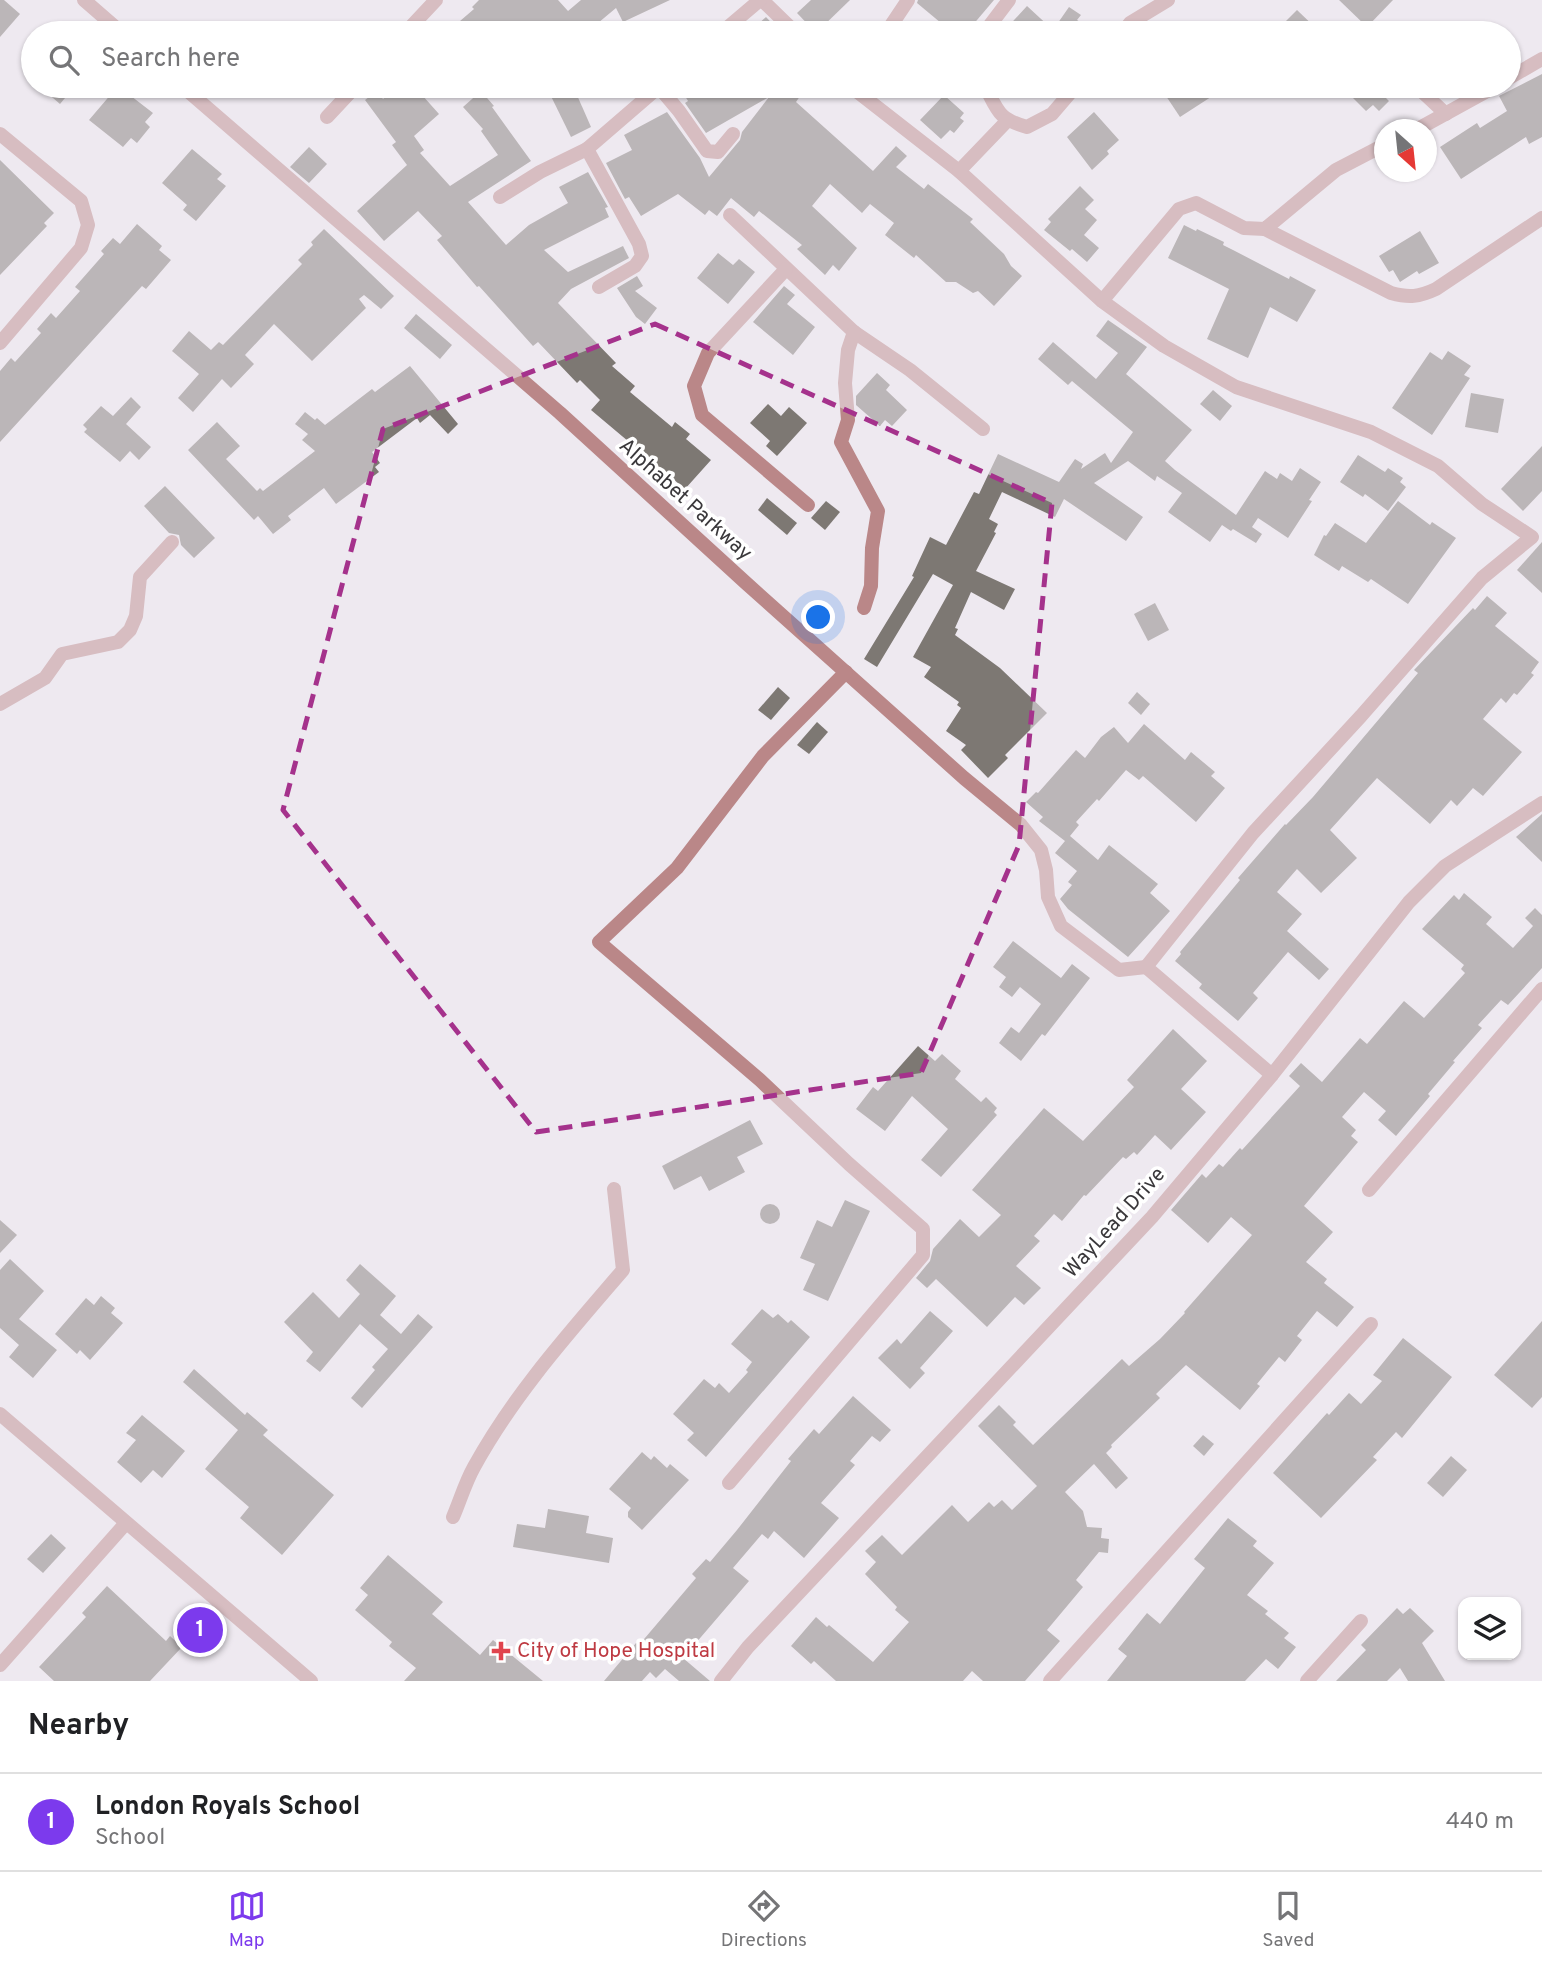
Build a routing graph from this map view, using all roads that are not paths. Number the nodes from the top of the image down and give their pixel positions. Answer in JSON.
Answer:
{"nodes":[{"id":1,"x":84,"y":0,"type":"edge"},
{"id":2,"x":436,"y":0,"type":"edge"},
{"id":3,"x":761,"y":0,"type":"edge"},
{"id":4,"x":908,"y":0,"type":"edge"},
{"id":5,"x":1009,"y":0,"type":"edge"},
{"id":6,"x":1168,"y":0,"type":"edge"},
{"id":7,"x":108,"y":21,"type":"edge"},
{"id":8,"x":416,"y":21,"type":"edge"},
{"id":9,"x":736,"y":21,"type":"edge"},
{"id":10,"x":783,"y":21,"type":"edge"},
{"id":11,"x":895,"y":21,"type":"edge"},
{"id":12,"x":993,"y":21,"type":"edge"},
{"id":13,"x":1133,"y":21,"type":"edge"},
{"id":14,"x":1542,"y":59,"type":"edge"},
{"id":15,"x":1521,"y":71,"type":"edge"},
{"id":16,"x":196,"y":98,"type":"edge"},
{"id":17,"x":345,"y":98,"type":"edge"},
{"id":18,"x":645,"y":98,"type":"edge"},
{"id":19,"x":669,"y":98,"type":"edge"},
{"id":20,"x":865,"y":98,"type":"edge"},
{"id":21,"x":991,"y":98,"type":"edge"},
{"id":22,"x":1066,"y":98,"type":"edge"},
{"id":23,"x":1429,"y":98,"type":"edge"},
{"id":24,"x":1475,"y":98,"type":"edge"},
{"id":25,"x":1446,"y":114,"type":"junction"},
{"id":26,"x":327,"y":117,"type":"dead end"},
{"id":27,"x":1437,"y":119,"type":"edge"},
{"id":28,"x":1007,"y":121,"type":"junction"},
{"id":29,"x":0,"y":134,"type":"edge"},
{"id":30,"x":733,"y":134,"type":"dead end"},
{"id":31,"x":587,"y":149,"type":"junction"},
{"id":32,"x":1374,"y":150,"type":"edge"},
{"id":33,"x":960,"y":172,"type":"junction"},
{"id":34,"x":500,"y":197,"type":"dead end"},
{"id":35,"x":730,"y":215,"type":"dead end"},
{"id":36,"x":1542,"y":218,"type":"edge"},
{"id":37,"x":1265,"y":229,"type":"junction"},
{"id":38,"x":786,"y":269,"type":"junction"},
{"id":39,"x":599,"y":287,"type":"dead end"},
{"id":40,"x":1102,"y":301,"type":"junction"},
{"id":41,"x":854,"y":332,"type":"junction"},
{"id":42,"x":0,"y":343,"type":"edge"},
{"id":43,"x":983,"y":429,"type":"dead end"},
{"id":44,"x":808,"y":505,"type":"dead end"},
{"id":45,"x":1537,"y":533,"type":"edge"},
{"id":46,"x":172,"y":542,"type":"dead end"},
{"id":47,"x":864,"y":608,"type":"dead end"},
{"id":48,"x":846,"y":672,"type":"junction"},
{"id":49,"x":0,"y":704,"type":"edge"},
{"id":50,"x":1542,"y":803,"type":"edge"},
{"id":51,"x":1146,"y":967,"type":"junction"},
{"id":52,"x":1542,"y":989,"type":"edge"},
{"id":53,"x":1272,"y":1075,"type":"junction"},
{"id":54,"x":614,"y":1189,"type":"dead end"},
{"id":55,"x":1368,"y":1190,"type":"dead end"},
{"id":56,"x":1371,"y":1324,"type":"dead end"},
{"id":57,"x":0,"y":1414,"type":"edge"},
{"id":58,"x":729,"y":1483,"type":"dead end"},
{"id":59,"x":453,"y":1517,"type":"dead end"},
{"id":60,"x":126,"y":1523,"type":"junction"},
{"id":61,"x":1361,"y":1621,"type":"dead end"},
{"id":62,"x":0,"y":1665,"type":"edge"},
{"id":63,"x":311,"y":1681,"type":"edge"},
{"id":64,"x":722,"y":1681,"type":"edge"},
{"id":65,"x":1050,"y":1681,"type":"edge"},
{"id":66,"x":1307,"y":1681,"type":"edge"}],
"edges":[{"from":1,"to":7,"type":"street"},
{"from":2,"to":8,"type":"street"},
{"from":3,"to":9,"type":"street"},
{"from":3,"to":10,"type":"street"},
{"from":4,"to":11,"type":"street"},
{"from":5,"to":12,"type":"street"},
{"from":6,"to":13,"type":"street"},
{"from":14,"to":15,"type":"street"},
{"from":16,"to":48,"type":"street","name":"Alphabet Parkway"},
{"from":17,"to":26,"type":"street"},
{"from":18,"to":31,"type":"street"},
{"from":19,"to":30,"type":"street"},
{"from":20,"to":33,"type":"street"},
{"from":21,"to":28,"type":"street"},
{"from":22,"to":28,"type":"street"},
{"from":23,"to":25,"type":"street"},
{"from":24,"to":25,"type":"street"},
{"from":25,"to":27,"type":"street"},
{"from":28,"to":33,"type":"street"},
{"from":29,"to":42,"type":"street"},
{"from":31,"to":34,"type":"street"},
{"from":31,"to":39,"type":"street"},
{"from":32,"to":37,"type":"street"},
{"from":33,"to":40,"type":"street"},
{"from":35,"to":38,"type":"street"},
{"from":36,"to":37,"type":"street"},
{"from":37,"to":40,"type":"street"},
{"from":38,"to":41,"type":"street"},
{"from":38,"to":44,"type":"street"},
{"from":40,"to":45,"type":"street"},
{"from":41,"to":43,"type":"street"},
{"from":41,"to":47,"type":"street"},
{"from":45,"to":51,"type":"street"},
{"from":46,"to":49,"type":"street"},
{"from":48,"to":51,"type":"street","name":"Alphabet Parkway"},
{"from":48,"to":58,"type":"street"},
{"from":50,"to":53,"type":"street","name":"WayLead Drive"},
{"from":51,"to":53,"type":"street"},
{"from":52,"to":55,"type":"street"},
{"from":53,"to":64,"type":"street","name":"WayLead Drive"},
{"from":54,"to":59,"type":"street"},
{"from":56,"to":65,"type":"street"},
{"from":57,"to":60,"type":"street"},
{"from":60,"to":62,"type":"street"},
{"from":60,"to":63,"type":"street"},
{"from":61,"to":66,"type":"street"}]}
